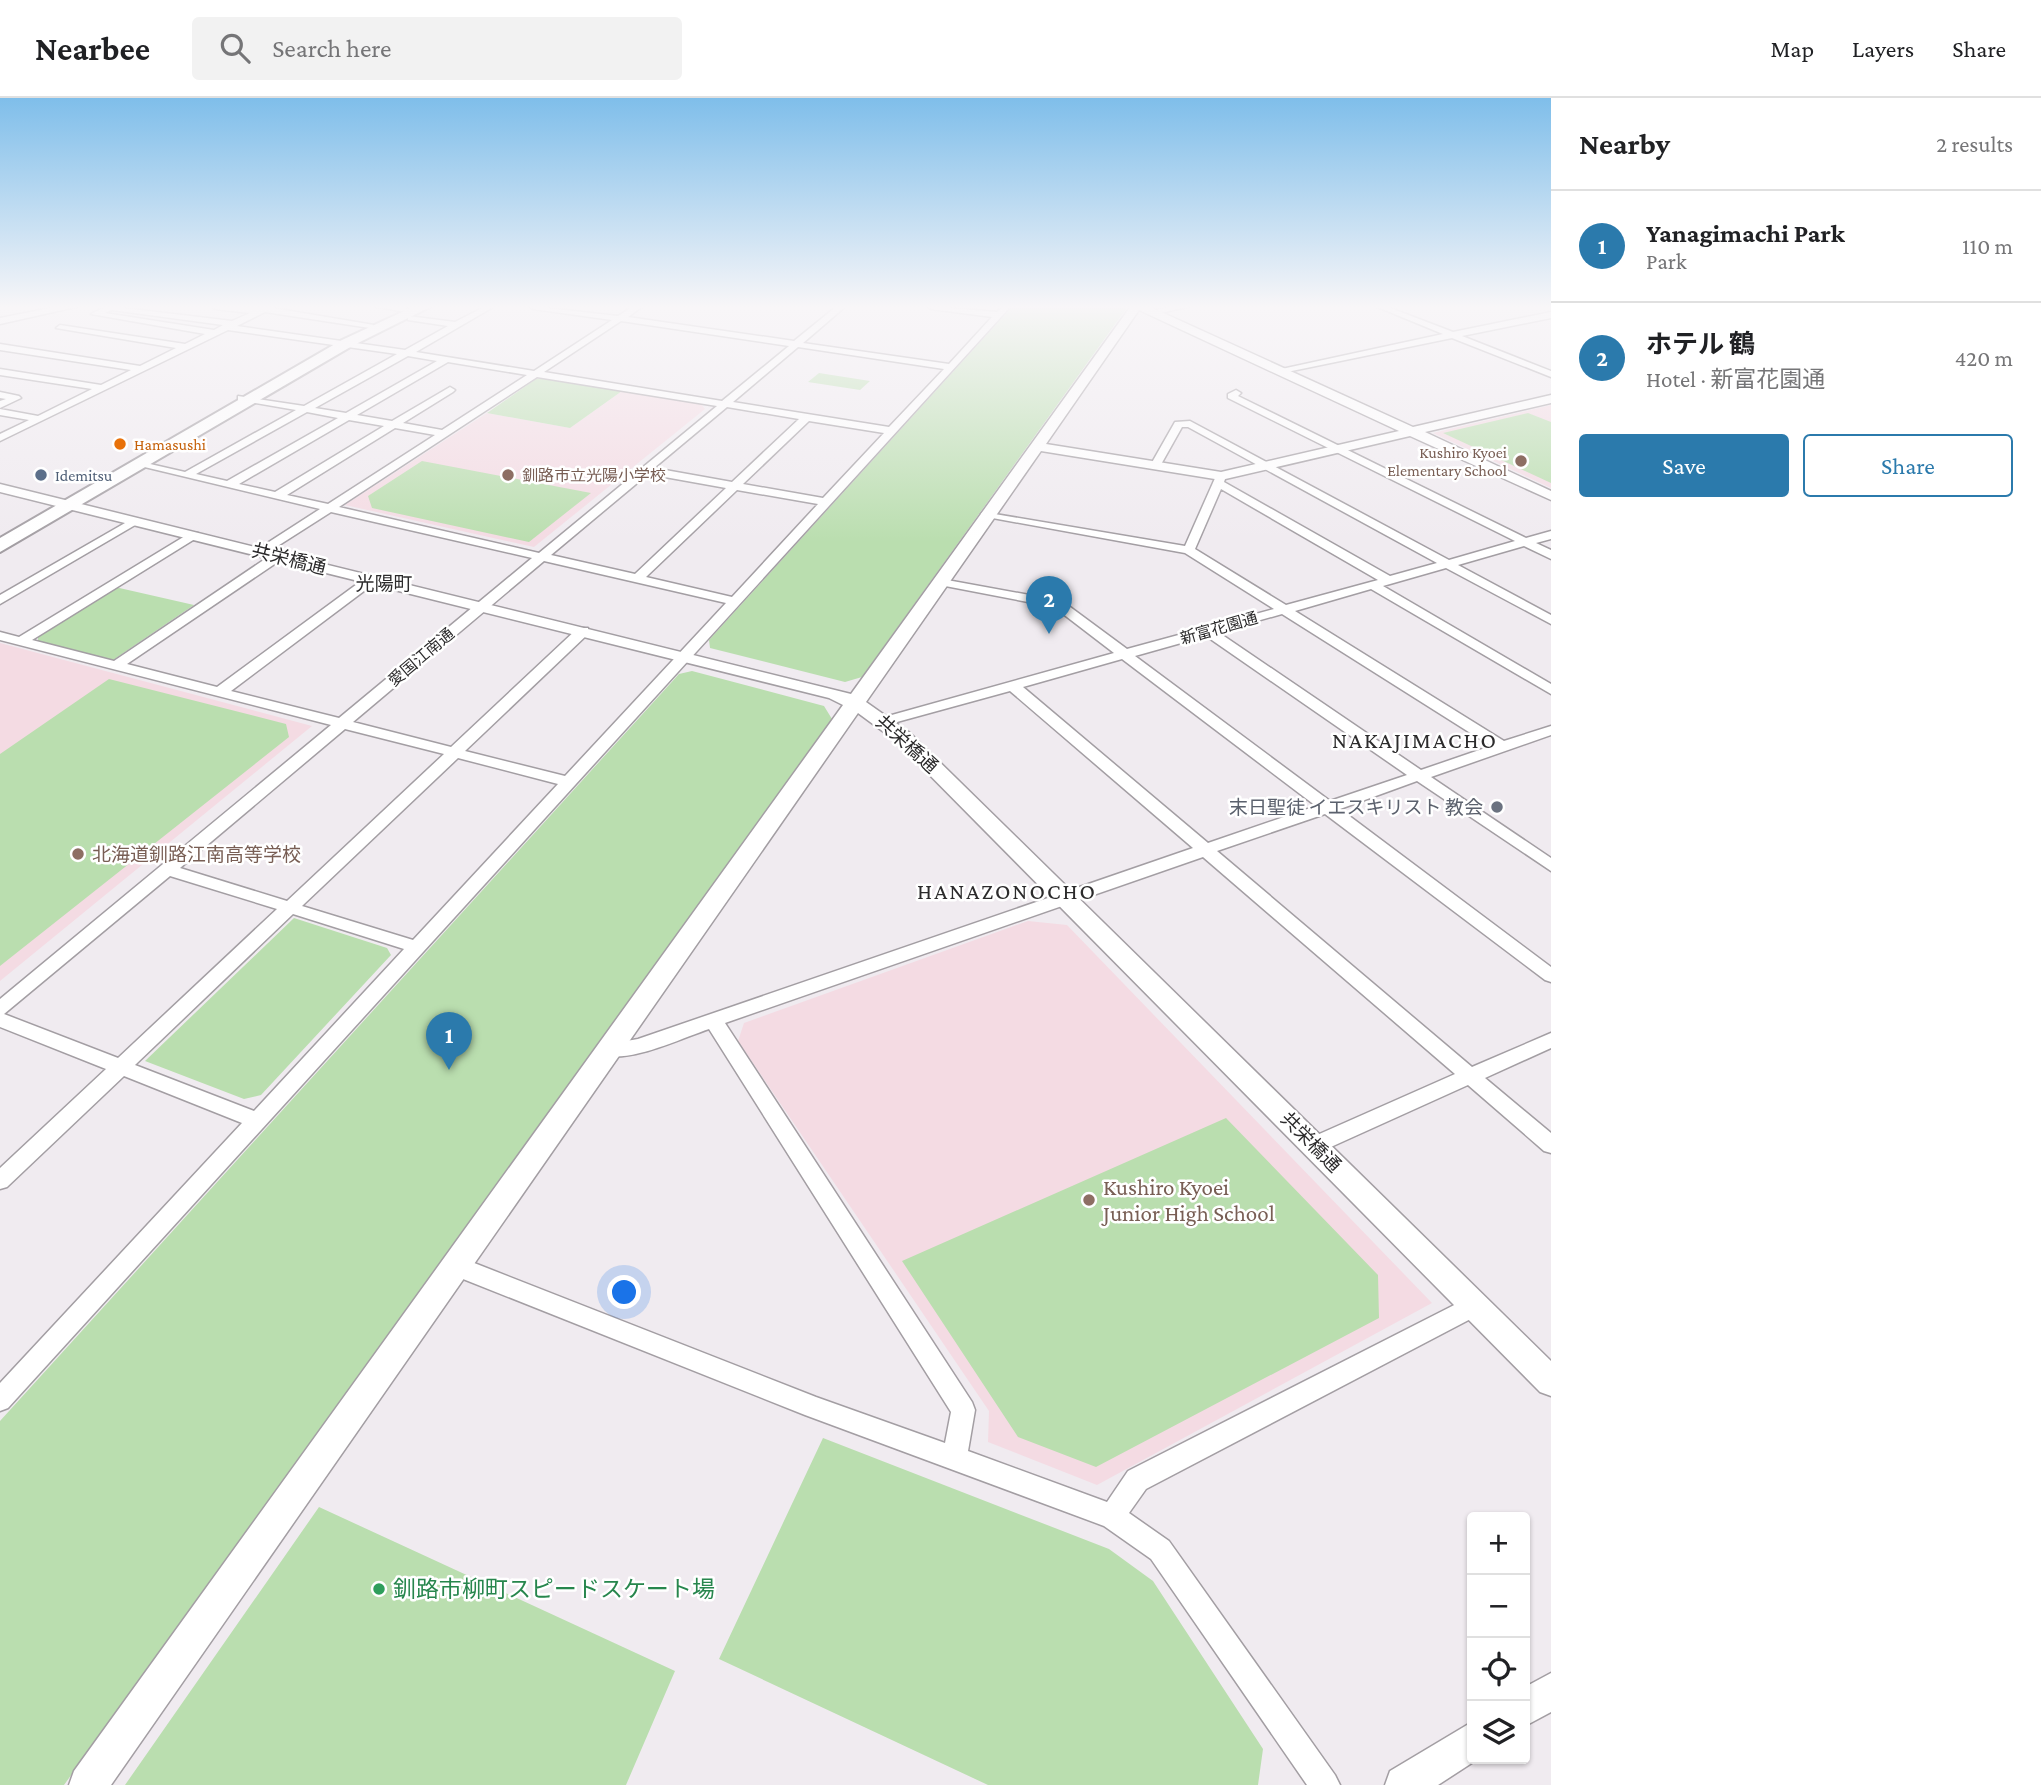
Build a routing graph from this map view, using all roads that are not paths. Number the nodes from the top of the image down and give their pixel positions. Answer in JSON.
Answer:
{"nodes":[{"id":1,"x":82,"y":385,"type":"edge"},
{"id":2,"x":110,"y":385,"type":"edge"},
{"id":3,"x":271,"y":385,"type":"edge"},
{"id":4,"x":350,"y":385,"type":"edge"},
{"id":5,"x":402,"y":385,"type":"edge"},
{"id":6,"x":518,"y":385,"type":"edge"},
{"id":7,"x":607,"y":385,"type":"edge"},
{"id":8,"x":747,"y":385,"type":"edge"},
{"id":9,"x":935,"y":385,"type":"edge"},
{"id":10,"x":1083,"y":385,"type":"edge"},
{"id":11,"x":1314,"y":385,"type":"edge"},
{"id":12,"x":103,"y":388,"type":"junction"},
{"id":13,"x":450,"y":390,"type":"dead end"},
{"id":14,"x":1236,"y":393,"type":"dead end"},
{"id":15,"x":0,"y":395,"type":"edge"},
{"id":16,"x":246,"y":399,"type":"junction"},
{"id":17,"x":1551,"y":399,"type":"edge"},
{"id":18,"x":724,"y":404,"type":"junction"},
{"id":19,"x":0,"y":405,"type":"edge"},
{"id":20,"x":306,"y":409,"type":"junction"},
{"id":21,"x":0,"y":412,"type":"edge"},
{"id":22,"x":348,"y":416,"type":"junction"},
{"id":23,"x":807,"y":418,"type":"junction"},
{"id":24,"x":39,"y":419,"type":"junction"},
{"id":25,"x":393,"y":424,"type":"junction"},
{"id":26,"x":893,"y":431,"type":"junction"},
{"id":27,"x":1413,"y":431,"type":"junction"},
{"id":28,"x":443,"y":433,"type":"junction"},
{"id":29,"x":3,"y":435,"type":"edge"},
{"id":30,"x":1035,"y":446,"type":"junction"},
{"id":31,"x":1340,"y":449,"type":"junction"},
{"id":32,"x":137,"y":464,"type":"junction"},
{"id":33,"x":1155,"y":466,"type":"junction"},
{"id":34,"x":1268,"y":466,"type":"junction"},
{"id":35,"x":645,"y":470,"type":"junction"},
{"id":36,"x":187,"y":475,"type":"junction"},
{"id":37,"x":1220,"y":479,"type":"junction"},
{"id":38,"x":229,"y":485,"type":"junction"},
{"id":39,"x":734,"y":486,"type":"junction"},
{"id":40,"x":0,"y":488,"type":"edge"},
{"id":41,"x":277,"y":496,"type":"junction"},
{"id":42,"x":1551,"y":496,"type":"edge"},
{"id":43,"x":825,"y":502,"type":"junction"},
{"id":44,"x":63,"y":503,"type":"junction"},
{"id":45,"x":330,"y":508,"type":"junction"},
{"id":46,"x":987,"y":514,"type":"junction"},
{"id":47,"x":136,"y":521,"type":"junction"},
{"id":48,"x":0,"y":534,"type":"edge"},
{"id":49,"x":194,"y":535,"type":"junction"},
{"id":50,"x":1551,"y":535,"type":"edge"},
{"id":51,"x":1526,"y":542,"type":"junction"},
{"id":52,"x":0,"y":546,"type":"edge"},
{"id":53,"x":1189,"y":550,"type":"junction"},
{"id":54,"x":270,"y":554,"type":"junction"},
{"id":55,"x":1551,"y":555,"type":"edge"},
{"id":56,"x":541,"y":556,"type":"junction"},
{"id":57,"x":1449,"y":564,"type":"junction"},
{"id":58,"x":372,"y":579,"type":"junction"},
{"id":59,"x":637,"y":579,"type":"junction"},
{"id":60,"x":940,"y":581,"type":"junction"},
{"id":61,"x":1389,"y":581,"type":"junction"},
{"id":62,"x":1373,"y":585,"type":"junction"},
{"id":63,"x":0,"y":600,"type":"edge"},
{"id":64,"x":735,"y":601,"type":"junction"},
{"id":65,"x":482,"y":606,"type":"junction"},
{"id":66,"x":1284,"y":610,"type":"junction"},
{"id":67,"x":1551,"y":620,"type":"edge"},
{"id":68,"x":583,"y":631,"type":"junction"},
{"id":69,"x":1208,"y":631,"type":"junction"},
{"id":70,"x":0,"y":635,"type":"edge"},
{"id":71,"x":21,"y":641,"type":"junction"},
{"id":72,"x":1125,"y":655,"type":"junction"},
{"id":73,"x":686,"y":656,"type":"junction"},
{"id":74,"x":116,"y":666,"type":"junction"},
{"id":75,"x":1013,"y":686,"type":"junction"},
{"id":76,"x":1551,"y":690,"type":"edge"},
{"id":77,"x":219,"y":693,"type":"junction"},
{"id":78,"x":856,"y":703,"type":"junction"},
{"id":79,"x":886,"y":721,"type":"junction"},
{"id":80,"x":340,"y":723,"type":"junction"},
{"id":81,"x":1551,"y":730,"type":"edge"},
{"id":82,"x":1503,"y":747,"type":"junction"},
{"id":83,"x":452,"y":753,"type":"junction"},
{"id":84,"x":1419,"y":776,"type":"junction"},
{"id":85,"x":570,"y":782,"type":"junction"},
{"id":86,"x":1330,"y":807,"type":"junction"},
{"id":87,"x":1204,"y":850,"type":"junction"},
{"id":88,"x":1551,"y":866,"type":"edge"},
{"id":89,"x":166,"y":869,"type":"junction"},
{"id":90,"x":1064,"y":898,"type":"junction"},
{"id":91,"x":290,"y":908,"type":"junction"},
{"id":92,"x":417,"y":947,"type":"junction"},
{"id":93,"x":1551,"y":976,"type":"edge"},
{"id":94,"x":0,"y":1009,"type":"edge"},
{"id":95,"x":0,"y":1020,"type":"edge"},
{"id":96,"x":713,"y":1020,"type":"junction"},
{"id":97,"x":1551,"y":1040,"type":"edge"},
{"id":98,"x":610,"y":1050,"type":"junction"},
{"id":99,"x":122,"y":1068,"type":"junction"},
{"id":100,"x":1470,"y":1076,"type":"junction"},
{"id":101,"x":257,"y":1120,"type":"junction"},
{"id":102,"x":1315,"y":1145,"type":"junction"},
{"id":103,"x":1551,"y":1145,"type":"edge"},
{"id":104,"x":0,"y":1181,"type":"edge"},
{"id":105,"x":456,"y":1266,"type":"junction"},
{"id":106,"x":1474,"y":1306,"type":"junction"},
{"id":107,"x":1551,"y":1382,"type":"edge"},
{"id":108,"x":0,"y":1400,"type":"edge"},
{"id":109,"x":954,"y":1458,"type":"junction"},
{"id":110,"x":1112,"y":1516,"type":"junction"},
{"id":111,"x":1551,"y":1691,"type":"edge"},
{"id":112,"x":1530,"y":1705,"type":"edge"},
{"id":113,"x":1467,"y":1744,"type":"edge"},
{"id":114,"x":88,"y":1785,"type":"edge"},
{"id":115,"x":1325,"y":1785,"type":"edge"},
{"id":116,"x":1404,"y":1785,"type":"edge"}],
"edges":[{"from":1,"to":12,"type":"street"},
{"from":2,"to":12,"type":"street"},
{"from":3,"to":16,"type":"main road"},
{"from":4,"to":20,"type":"street"},
{"from":5,"to":22,"type":"street"},
{"from":6,"to":28,"type":"street"},
{"from":7,"to":18,"type":"street"},
{"from":8,"to":18,"type":"street","name":"愛国江南通"},
{"from":9,"to":26,"type":"street"},
{"from":10,"to":30,"type":"street"},
{"from":11,"to":27,"type":"street"},
{"from":12,"to":24,"type":"street"},
{"from":13,"to":25,"type":"street"},
{"from":14,"to":31,"type":"street"},
{"from":15,"to":19,"type":"street"},
{"from":16,"to":20,"type":"street"},
{"from":16,"to":32,"type":"main road"},
{"from":16,"to":44,"type":"main road"},
{"from":17,"to":27,"type":"street"},
{"from":18,"to":23,"type":"street"},
{"from":18,"to":35,"type":"street","name":"愛国江南通"},
{"from":20,"to":22,"type":"street"},
{"from":20,"to":36,"type":"street"},
{"from":21,"to":24,"type":"street"},
{"from":22,"to":25,"type":"street"},
{"from":22,"to":38,"type":"street"},
{"from":23,"to":26,"type":"street"},
{"from":23,"to":39,"type":"street"},
{"from":24,"to":29,"type":"street"},
{"from":25,"to":28,"type":"street"},
{"from":25,"to":41,"type":"street"},
{"from":26,"to":43,"type":"street"},
{"from":27,"to":31,"type":"street"},
{"from":27,"to":42,"type":"street"},
{"from":28,"to":45,"type":"street"},
{"from":30,"to":33,"type":"street"},
{"from":30,"to":46,"type":"street"},
{"from":31,"to":34,"type":"street"},
{"from":31,"to":51,"type":"street"},
{"from":32,"to":36,"type":"street"},
{"from":32,"to":44,"type":"main road"},
{"from":33,"to":34,"type":"street"},
{"from":33,"to":37,"type":"street"},
{"from":34,"to":37,"type":"street"},
{"from":34,"to":57,"type":"street"},
{"from":35,"to":39,"type":"street"},
{"from":35,"to":56,"type":"street","name":"愛国江南通"},
{"from":36,"to":38,"type":"street"},
{"from":37,"to":53,"type":"street"},
{"from":37,"to":61,"type":"street"},
{"from":38,"to":41,"type":"street"},
{"from":39,"to":43,"type":"street"},
{"from":39,"to":59,"type":"street"},
{"from":40,"to":44,"type":"street","name":"共栄橋通"},
{"from":41,"to":45,"type":"street"},
{"from":43,"to":64,"type":"street"},
{"from":44,"to":47,"type":"street","name":"共栄橋通"},
{"from":44,"to":48,"type":"main road"},
{"from":44,"to":52,"type":"main road"},
{"from":45,"to":54,"type":"street"},
{"from":45,"to":56,"type":"street"},
{"from":46,"to":53,"type":"street"},
{"from":46,"to":60,"type":"street"},
{"from":47,"to":49,"type":"street","name":"共栄橋通"},
{"from":47,"to":63,"type":"street"},
{"from":49,"to":54,"type":"street","name":"共栄橋通"},
{"from":49,"to":71,"type":"street"},
{"from":50,"to":51,"type":"street","name":"新富花園通"},
{"from":51,"to":55,"type":"street"},
{"from":51,"to":57,"type":"street","name":"新富花園通"},
{"from":53,"to":66,"type":"street"},
{"from":54,"to":58,"type":"street","name":"共栄橋通"},
{"from":54,"to":74,"type":"street"},
{"from":56,"to":59,"type":"street"},
{"from":56,"to":65,"type":"street","name":"愛国江南通"},
{"from":57,"to":61,"type":"street","name":"新富花園通"},
{"from":57,"to":67,"type":"street"},
{"from":58,"to":65,"type":"street","name":"共栄橋通"},
{"from":58,"to":77,"type":"street"},
{"from":59,"to":64,"type":"street"},
{"from":60,"to":72,"type":"street"},
{"from":60,"to":78,"type":"street"},
{"from":61,"to":62,"type":"street","name":"新富花園通"},
{"from":62,"to":66,"type":"street","name":"新富花園通"},
{"from":62,"to":76,"type":"street"},
{"from":64,"to":73,"type":"street"},
{"from":65,"to":68,"type":"street","name":"共栄橋通"},
{"from":65,"to":80,"type":"street","name":"愛国江南通"},
{"from":66,"to":69,"type":"street","name":"新富花園通"},
{"from":66,"to":82,"type":"street"},
{"from":68,"to":73,"type":"street","name":"共栄橋通"},
{"from":68,"to":83,"type":"street"},
{"from":69,"to":72,"type":"street","name":"新富花園通"},
{"from":69,"to":84,"type":"street"},
{"from":70,"to":71,"type":"street"},
{"from":71,"to":74,"type":"street"},
{"from":72,"to":75,"type":"street","name":"新富花園通"},
{"from":72,"to":86,"type":"street"},
{"from":73,"to":78,"type":"street","name":"共栄橋通"},
{"from":73,"to":85,"type":"street"},
{"from":74,"to":77,"type":"street"},
{"from":75,"to":79,"type":"street","name":"新富花園通"},
{"from":75,"to":87,"type":"street"},
{"from":77,"to":80,"type":"street"},
{"from":78,"to":79,"type":"street","name":"共栄橋通"},
{"from":78,"to":98,"type":"street"},
{"from":79,"to":90,"type":"street","name":"共栄橋通"},
{"from":80,"to":83,"type":"street"},
{"from":80,"to":89,"type":"street","name":"愛国江南通"},
{"from":81,"to":82,"type":"street"},
{"from":82,"to":84,"type":"street"},
{"from":83,"to":85,"type":"street"},
{"from":83,"to":91,"type":"street"},
{"from":84,"to":86,"type":"street"},
{"from":84,"to":88,"type":"street"},
{"from":85,"to":92,"type":"street"},
{"from":86,"to":87,"type":"street"},
{"from":86,"to":93,"type":"street"},
{"from":87,"to":90,"type":"street"},
{"from":87,"to":100,"type":"street"},
{"from":89,"to":91,"type":"street"},
{"from":89,"to":94,"type":"street","name":"愛国江南通"},
{"from":90,"to":96,"type":"street"},
{"from":90,"to":102,"type":"street","name":"共栄橋通"},
{"from":91,"to":92,"type":"street"},
{"from":91,"to":99,"type":"street"},
{"from":92,"to":101,"type":"street"},
{"from":95,"to":99,"type":"street"},
{"from":96,"to":98,"type":"street"},
{"from":96,"to":109,"type":"street"},
{"from":97,"to":100,"type":"street"},
{"from":98,"to":105,"type":"street"},
{"from":99,"to":101,"type":"street"},
{"from":99,"to":104,"type":"street"},
{"from":100,"to":102,"type":"street"},
{"from":100,"to":103,"type":"street"},
{"from":101,"to":108,"type":"street"},
{"from":102,"to":106,"type":"street","name":"共栄橋通"},
{"from":105,"to":109,"type":"street"},
{"from":105,"to":114,"type":"street"},
{"from":106,"to":107,"type":"street","name":"共栄橋通"},
{"from":106,"to":110,"type":"street"},
{"from":109,"to":110,"type":"street"},
{"from":110,"to":115,"type":"street"},
{"from":111,"to":112,"type":"street"},
{"from":113,"to":116,"type":"street"}]}
